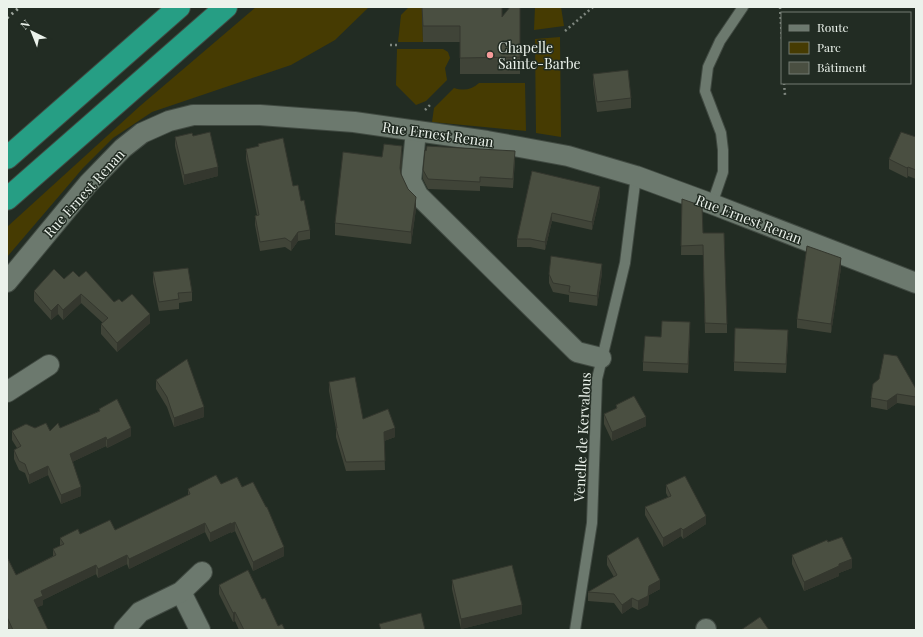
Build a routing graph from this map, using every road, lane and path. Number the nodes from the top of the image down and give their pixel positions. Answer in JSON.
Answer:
{"nodes":[{"id":1,"x":179,"y":7,"type":"edge"},
{"id":2,"x":226,"y":7,"type":"edge"},
{"id":3,"x":592,"y":7,"type":"edge"},
{"id":4,"x":743,"y":7,"type":"edge"},
{"id":5,"x":780,"y":7,"type":"edge"},
{"id":6,"x":781,"y":24,"type":"edge"},
{"id":7,"x":565,"y":31,"type":"dead end"},
{"id":8,"x":390,"y":45,"type":"dead end"},
{"id":9,"x":397,"y":45,"type":"dead end"},
{"id":10,"x":784,"y":84,"type":"edge"},
{"id":11,"x":785,"y":94,"type":"dead end"},
{"id":12,"x":416,"y":132,"type":"junction"},
{"id":13,"x":7,"y":158,"type":"edge"},
{"id":14,"x":636,"y":176,"type":"junction"},
{"id":15,"x":7,"y":199,"type":"edge"},
{"id":16,"x":712,"y":204,"type":"junction"},
{"id":17,"x":7,"y":282,"type":"edge"},
{"id":18,"x":916,"y":283,"type":"edge"},
{"id":19,"x":601,"y":358,"type":"junction"},
{"id":20,"x":50,"y":365,"type":"dead end"},
{"id":21,"x":7,"y":392,"type":"edge"},
{"id":22,"x":202,"y":572,"type":"dead end"},
{"id":23,"x":181,"y":592,"type":"junction"},
{"id":24,"x":124,"y":630,"type":"edge"},
{"id":25,"x":200,"y":630,"type":"edge"},
{"id":26,"x":575,"y":630,"type":"edge"}],
"edges":[{"from":1,"to":13,"type":"highway"},
{"from":2,"to":15,"type":"highway"},
{"from":3,"to":7,"type":"path"},
{"from":4,"to":16,"type":"lane"},
{"from":5,"to":6,"type":"path"},
{"from":8,"to":9,"type":"path"},
{"from":10,"to":11,"type":"path"},
{"from":12,"to":14,"type":"street","name":"Rue Ernest Renan"},
{"from":12,"to":17,"type":"street","name":"Rue Ernest Renan"},
{"from":12,"to":19,"type":"street"},
{"from":14,"to":16,"type":"street","name":"Rue Ernest Renan"},
{"from":14,"to":19,"type":"lane","name":"Venelle de Kervalous"},
{"from":16,"to":18,"type":"street","name":"Rue Ernest Renan"},
{"from":19,"to":26,"type":"lane","name":"Venelle de Kervalous"},
{"from":20,"to":21,"type":"street"},
{"from":22,"to":23,"type":"street"},
{"from":23,"to":24,"type":"street"},
{"from":23,"to":25,"type":"street"}]}
